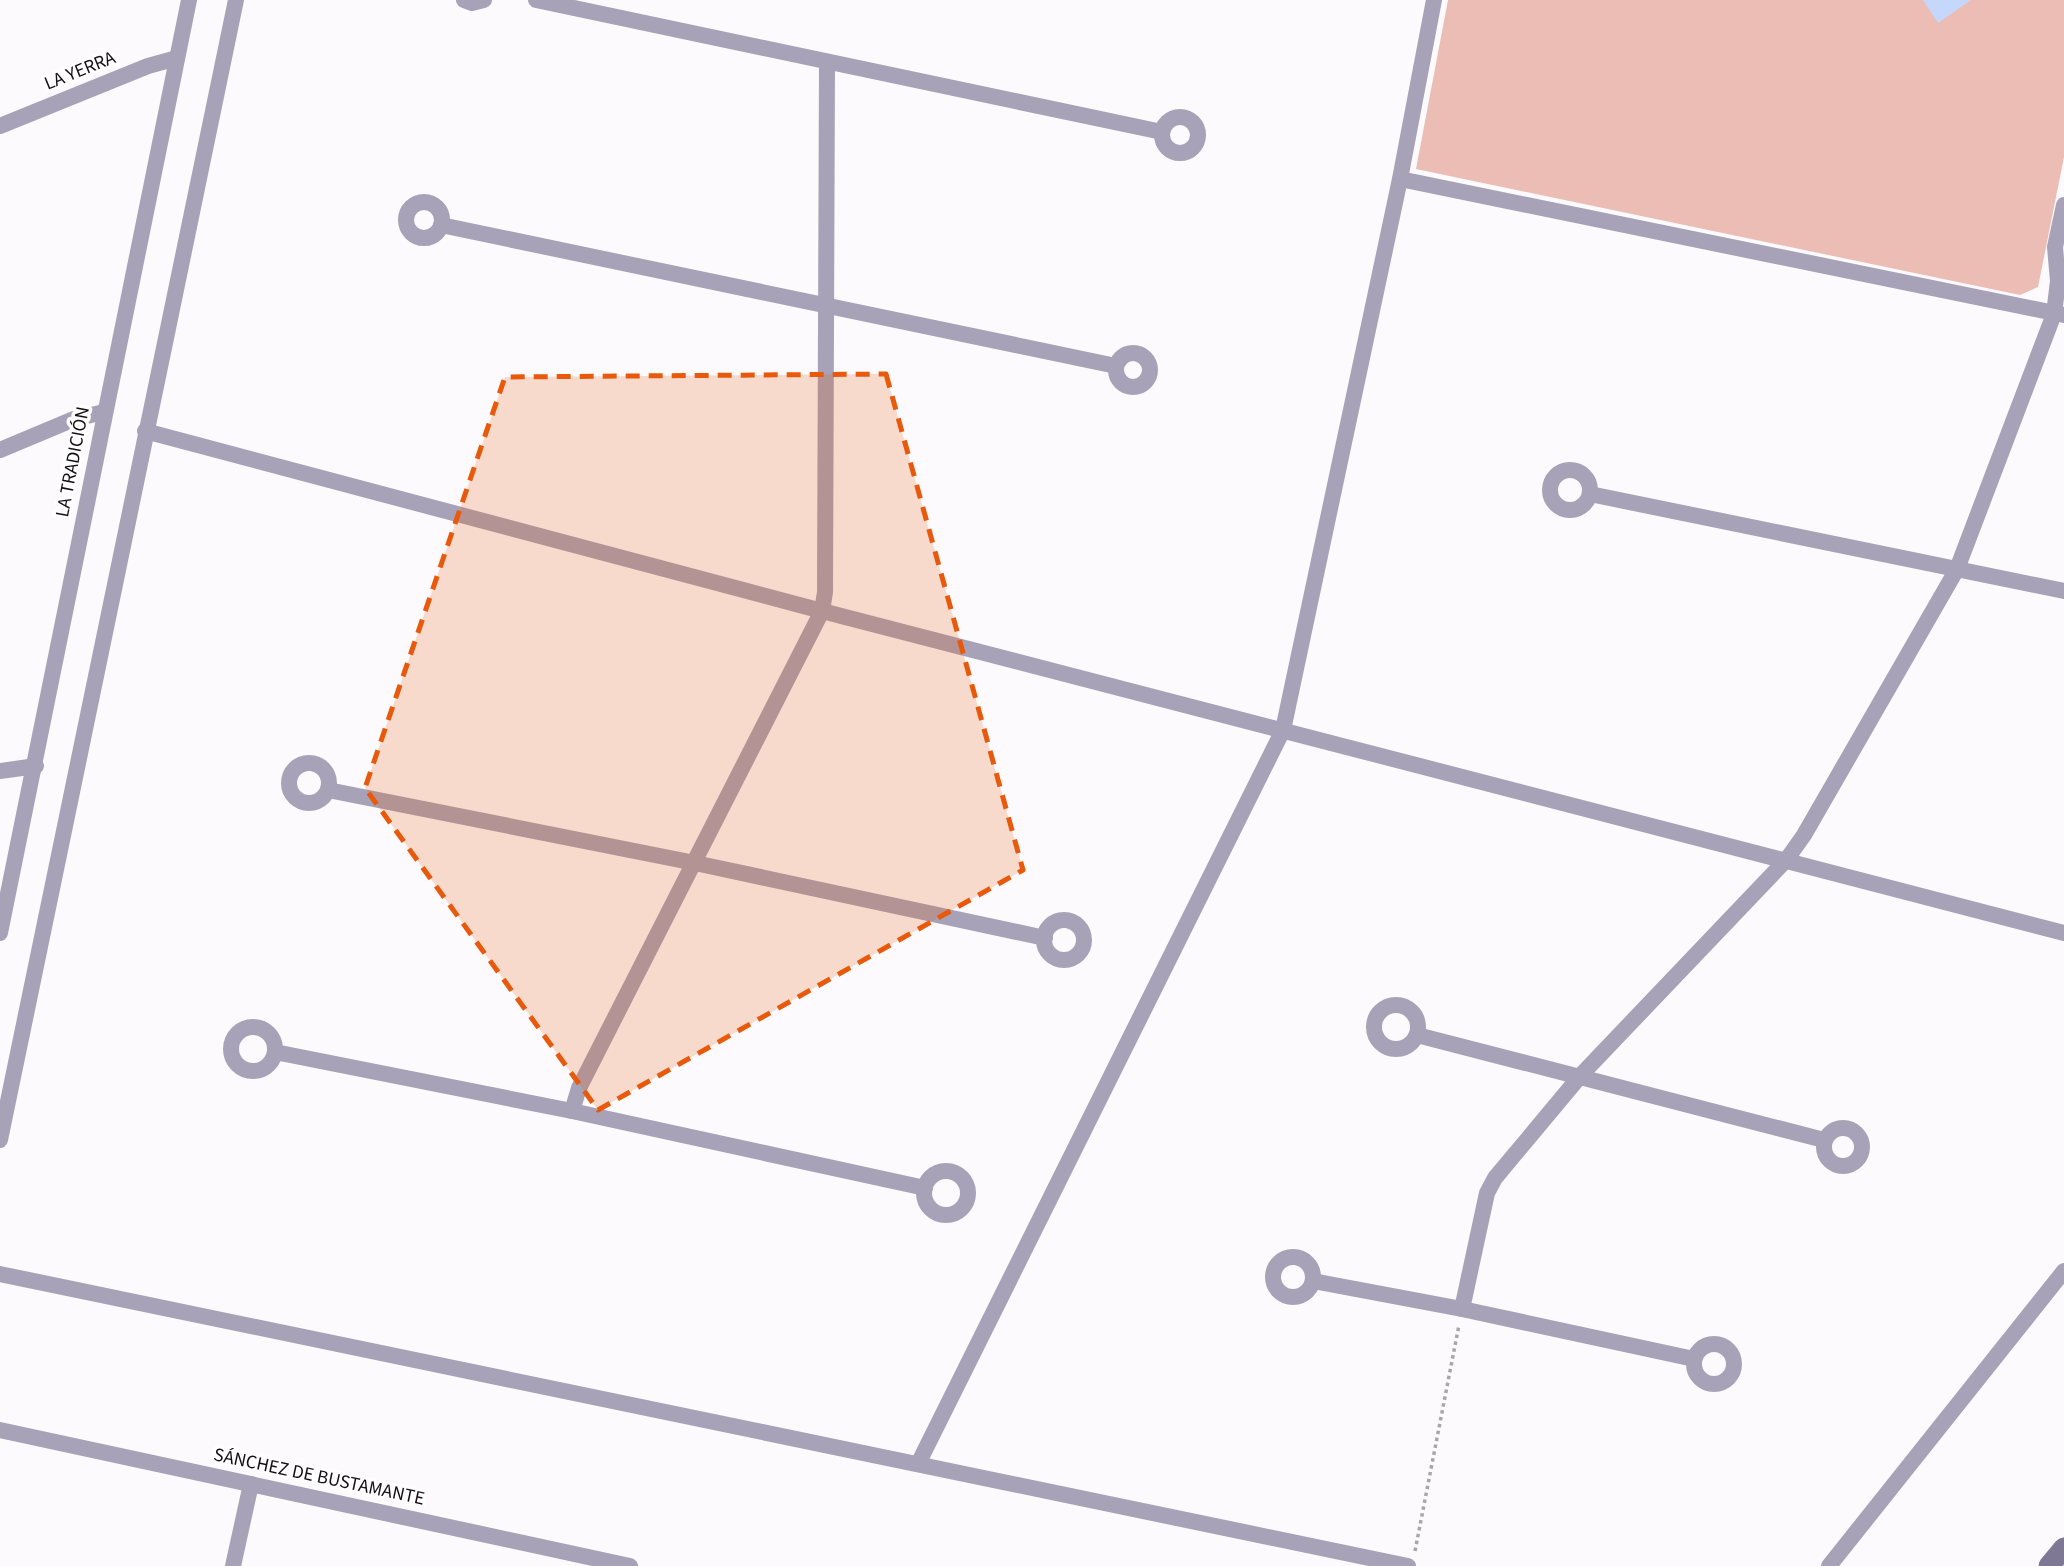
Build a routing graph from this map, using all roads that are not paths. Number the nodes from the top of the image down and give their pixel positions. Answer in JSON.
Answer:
{"nodes":[{"id":1,"x":189,"y":0,"type":"edge"},
{"id":2,"x":236,"y":0,"type":"edge"},
{"id":3,"x":464,"y":0,"type":"edge"},
{"id":4,"x":484,"y":0,"type":"edge"},
{"id":5,"x":536,"y":0,"type":"edge"},
{"id":6,"x":1434,"y":0,"type":"edge"},
{"id":7,"x":177,"y":58,"type":"junction"},
{"id":8,"x":827,"y":61,"type":"junction"},
{"id":9,"x":0,"y":126,"type":"edge"},
{"id":10,"x":1162,"y":132,"type":"dead end"},
{"id":11,"x":1400,"y":179,"type":"junction"},
{"id":12,"x":2064,"y":205,"type":"edge"},
{"id":13,"x":441,"y":225,"type":"dead end"},
{"id":14,"x":2061,"y":275,"type":"edge"},
{"id":15,"x":827,"y":307,"type":"junction"},
{"id":16,"x":2059,"y":315,"type":"edge"},
{"id":17,"x":1116,"y":366,"type":"dead end"},
{"id":18,"x":104,"y":412,"type":"junction"},
{"id":19,"x":145,"y":430,"type":"junction"},
{"id":20,"x":0,"y":450,"type":"edge"},
{"id":21,"x":1590,"y":494,"type":"dead end"},
{"id":22,"x":1957,"y":569,"type":"junction"},
{"id":23,"x":2064,"y":591,"type":"edge"},
{"id":24,"x":822,"y":611,"type":"junction"},
{"id":25,"x":1283,"y":730,"type":"junction"},
{"id":26,"x":36,"y":766,"type":"junction"},
{"id":27,"x":0,"y":771,"type":"edge"},
{"id":28,"x":328,"y":790,"type":"dead end"},
{"id":29,"x":1787,"y":859,"type":"junction"},
{"id":30,"x":695,"y":863,"type":"junction"},
{"id":31,"x":0,"y":933,"type":"edge"},
{"id":32,"x":2064,"y":933,"type":"edge"},
{"id":33,"x":1045,"y":938,"type":"dead end"},
{"id":34,"x":1417,"y":1035,"type":"dead end"},
{"id":35,"x":275,"y":1052,"type":"dead end"},
{"id":36,"x":1581,"y":1075,"type":"junction"},
{"id":37,"x":572,"y":1111,"type":"junction"},
{"id":38,"x":0,"y":1140,"type":"edge"},
{"id":39,"x":1824,"y":1140,"type":"dead end"},
{"id":40,"x":925,"y":1188,"type":"dead end"},
{"id":41,"x":2064,"y":1271,"type":"edge"},
{"id":42,"x":0,"y":1274,"type":"edge"},
{"id":43,"x":1313,"y":1282,"type":"dead end"},
{"id":44,"x":1462,"y":1309,"type":"junction"},
{"id":45,"x":1694,"y":1359,"type":"dead end"},
{"id":46,"x":0,"y":1430,"type":"edge"},
{"id":47,"x":919,"y":1462,"type":"junction"},
{"id":48,"x":251,"y":1484,"type":"junction"},
{"id":49,"x":2064,"y":1548,"type":"edge"},
{"id":50,"x":1411,"y":1559,"type":"edge"},
{"id":51,"x":233,"y":1566,"type":"edge"},
{"id":52,"x":630,"y":1566,"type":"edge"},
{"id":53,"x":1829,"y":1566,"type":"edge"},
{"id":54,"x":2049,"y":1566,"type":"edge"}],
"edges":[{"from":1,"to":7,"type":"street","name":"LA TRADICIÓN"},
{"from":2,"to":19,"type":"street"},
{"from":3,"to":4,"type":"street"},
{"from":5,"to":8,"type":"street"},
{"from":6,"to":11,"type":"street"},
{"from":7,"to":9,"type":"street","name":"LA YERRA"},
{"from":7,"to":18,"type":"street","name":"LA TRADICIÓN"},
{"from":8,"to":10,"type":"street"},
{"from":8,"to":15,"type":"street"},
{"from":11,"to":16,"type":"street"},
{"from":11,"to":25,"type":"street"},
{"from":12,"to":14,"type":"street"},
{"from":13,"to":15,"type":"street"},
{"from":14,"to":16,"type":"street"},
{"from":15,"to":17,"type":"street"},
{"from":15,"to":24,"type":"street"},
{"from":16,"to":22,"type":"street"},
{"from":18,"to":20,"type":"street"},
{"from":18,"to":26,"type":"street","name":"LA TRADICIÓN"},
{"from":19,"to":24,"type":"street"},
{"from":19,"to":38,"type":"street"},
{"from":21,"to":22,"type":"street"},
{"from":22,"to":23,"type":"street"},
{"from":22,"to":29,"type":"street"},
{"from":24,"to":25,"type":"street"},
{"from":24,"to":30,"type":"street"},
{"from":25,"to":29,"type":"street"},
{"from":25,"to":47,"type":"street"},
{"from":26,"to":27,"type":"street"},
{"from":26,"to":31,"type":"street","name":"LA TRADICIÓN"},
{"from":28,"to":30,"type":"street"},
{"from":29,"to":32,"type":"street"},
{"from":29,"to":36,"type":"street"},
{"from":30,"to":33,"type":"street"},
{"from":30,"to":37,"type":"street"},
{"from":34,"to":36,"type":"street"},
{"from":35,"to":37,"type":"street"},
{"from":36,"to":39,"type":"street"},
{"from":36,"to":44,"type":"street"},
{"from":37,"to":40,"type":"street"},
{"from":41,"to":53,"type":"street"},
{"from":42,"to":47,"type":"street"},
{"from":43,"to":44,"type":"street"},
{"from":44,"to":45,"type":"street"},
{"from":46,"to":48,"type":"street","name":"SÁNCHEZ DE BUSTAMANTE"},
{"from":47,"to":50,"type":"street"},
{"from":48,"to":51,"type":"street"},
{"from":48,"to":52,"type":"street","name":"SÁNCHEZ DE BUSTAMANTE"},
{"from":49,"to":54,"type":"street"}]}
